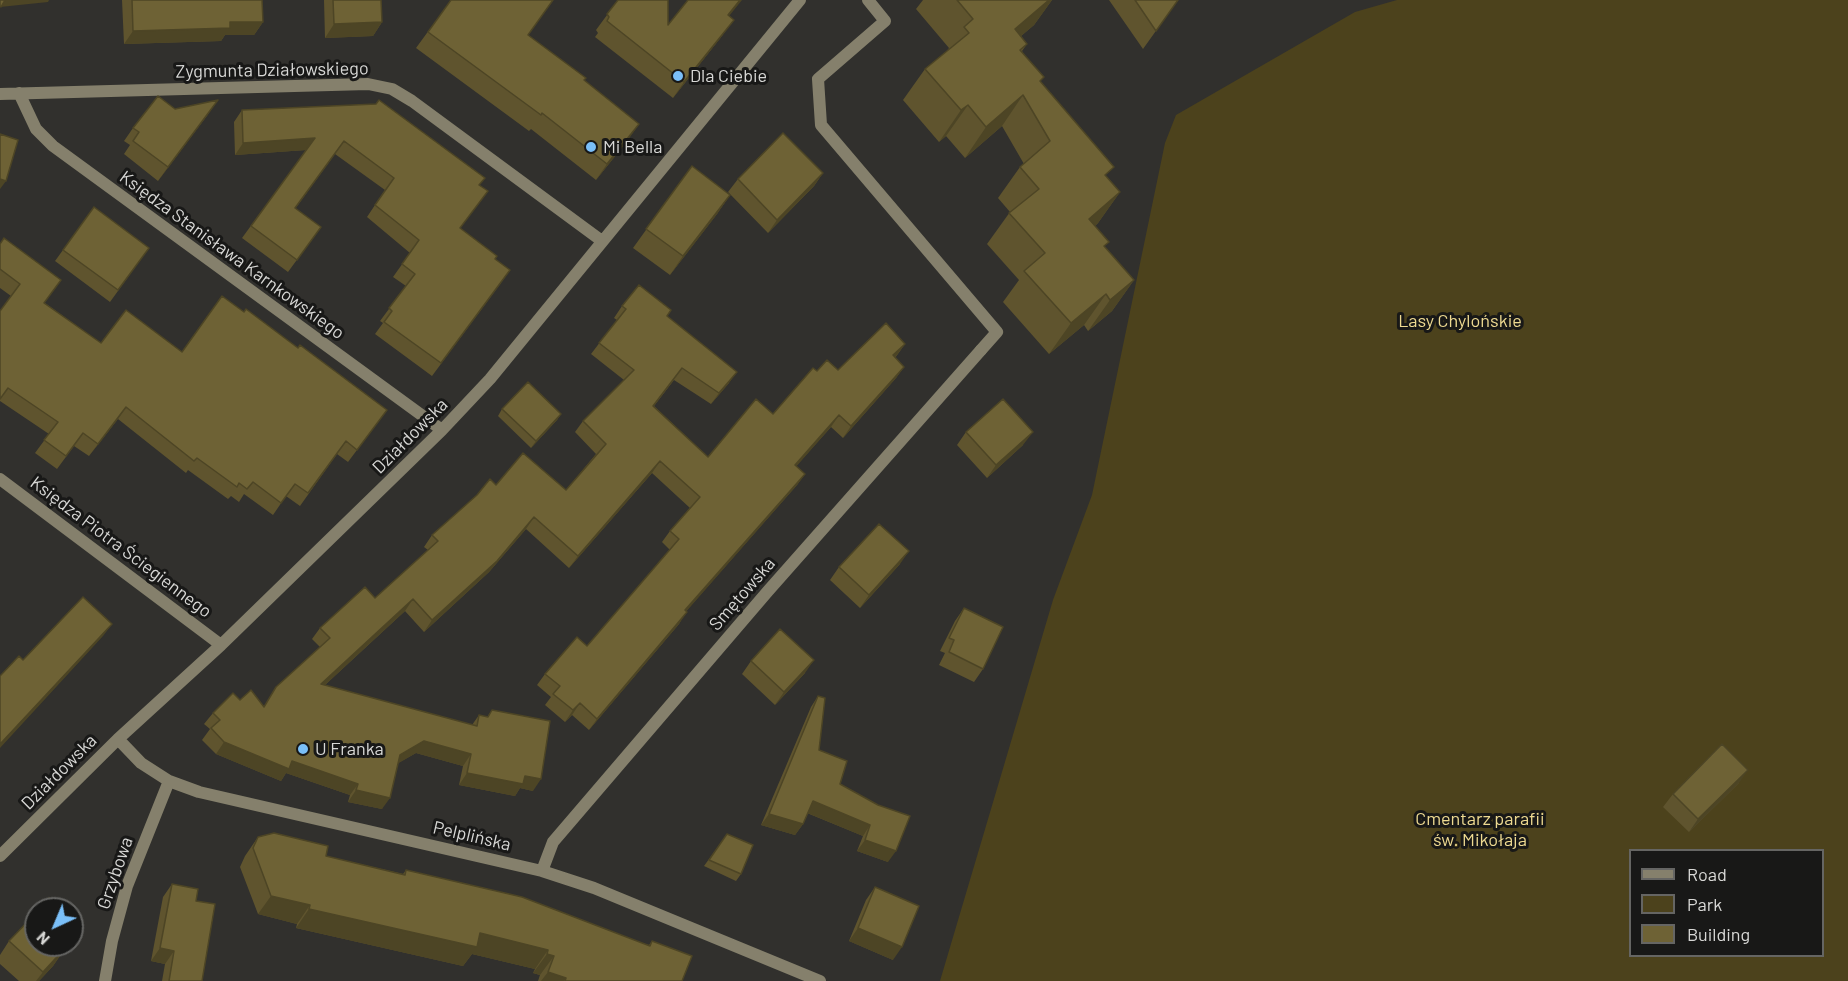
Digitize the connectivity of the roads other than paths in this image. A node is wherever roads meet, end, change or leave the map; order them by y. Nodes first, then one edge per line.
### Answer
1 (800, 0) edge
2 (868, 0) edge
3 (19, 93) junction
4 (0, 94) edge
5 (603, 241) junction
6 (442, 430) junction
7 (0, 478) edge
8 (221, 645) junction
9 (118, 739) junction
10 (169, 781) junction
11 (0, 855) edge
12 (542, 871) junction
13 (105, 981) edge
14 (820, 981) edge

1 - 5 street, Działdowska
2 - 12 street, Smętowska
3 - 4 street, Zygmunta Działowskiego
3 - 5 street, Zygmunta Działowskiego
3 - 6 street, Księdza Stanisława Karnkowskiego
5 - 6 street, Działdowska
6 - 8 street, Działdowska
7 - 8 street, Księdza Piotra Ściegiennego
8 - 9 street, Działdowska
9 - 10 street, Pelplińska
9 - 11 street, Działdowska
10 - 12 street, Pelplińska
10 - 13 street, Grzybowa
12 - 14 street, Pelplińska

